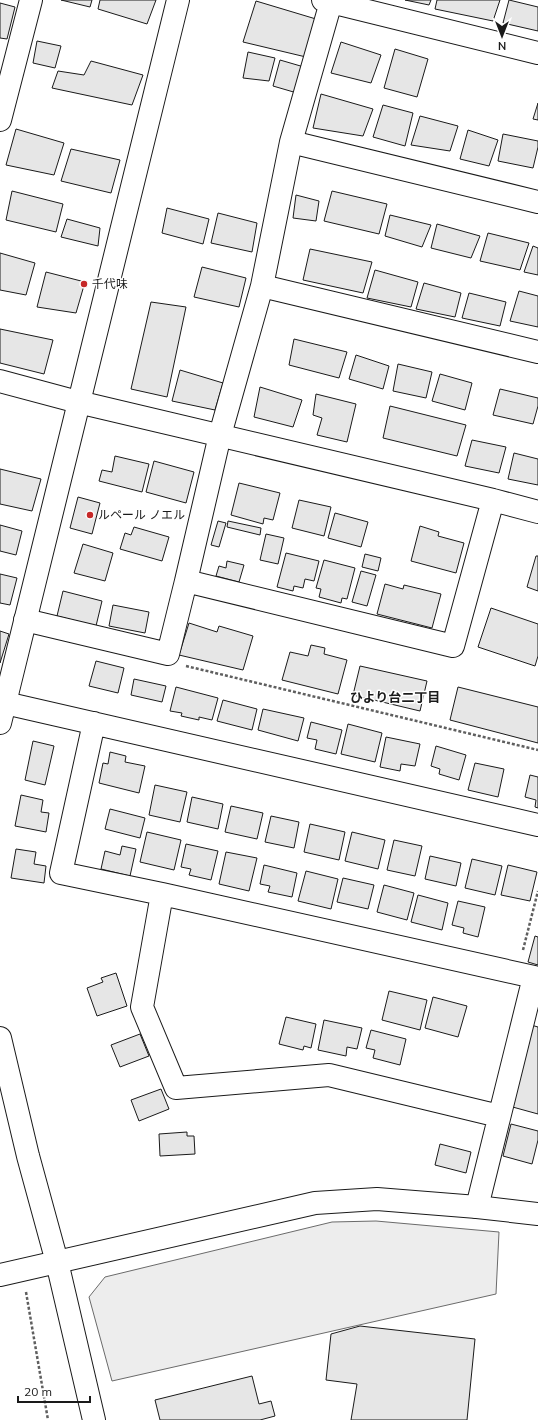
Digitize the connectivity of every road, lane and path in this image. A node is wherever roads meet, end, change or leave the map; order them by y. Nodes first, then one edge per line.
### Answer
1 (31, 0) edge
2 (178, 0) edge
3 (327, 1) edge
4 (538, 53) edge
5 (6, 68) edge
6 (0, 120) edge
7 (291, 142) junction
8 (538, 202) edge
9 (262, 286) junction
10 (538, 352) edge
11 (0, 381) edge
12 (78, 402) junction
13 (220, 435) junction
14 (493, 500) junction
15 (538, 512) edge
16 (186, 581) junction
17 (25, 620) junction
18 (168, 654) junction
19 (2, 713) edge
20 (94, 723) junction
21 (538, 750) edge
22 (538, 825) edge
23 (538, 891) edge
24 (162, 894) junction
25 (530, 976) edge
26 (0, 1038) edge
27 (499, 1116) junction
28 (477, 1207) junction
29 (538, 1214) edge
30 (57, 1262) junction
31 (22, 1269) junction
32 (0, 1275) edge
33 (48, 1420) edge
34 (94, 1420) edge

1 - 5 street
2 - 12 street
3 - 4 street
3 - 7 street
5 - 6 street
7 - 8 street
7 - 9 street
9 - 10 street
9 - 13 street
11 - 12 street
12 - 13 street
12 - 17 street
13 - 14 street
13 - 16 street
14 - 15 street
14 - 16 street
16 - 18 street
17 - 18 street
17 - 19 street
18 - 21 path
19 - 20 street
20 - 22 street
20 - 24 street
23 - 25 path
24 - 25 street
24 - 27 street
25 - 27 street
26 - 30 street
27 - 28 street
28 - 29 street
28 - 30 street
30 - 31 street
30 - 34 street
31 - 32 street
31 - 33 path

